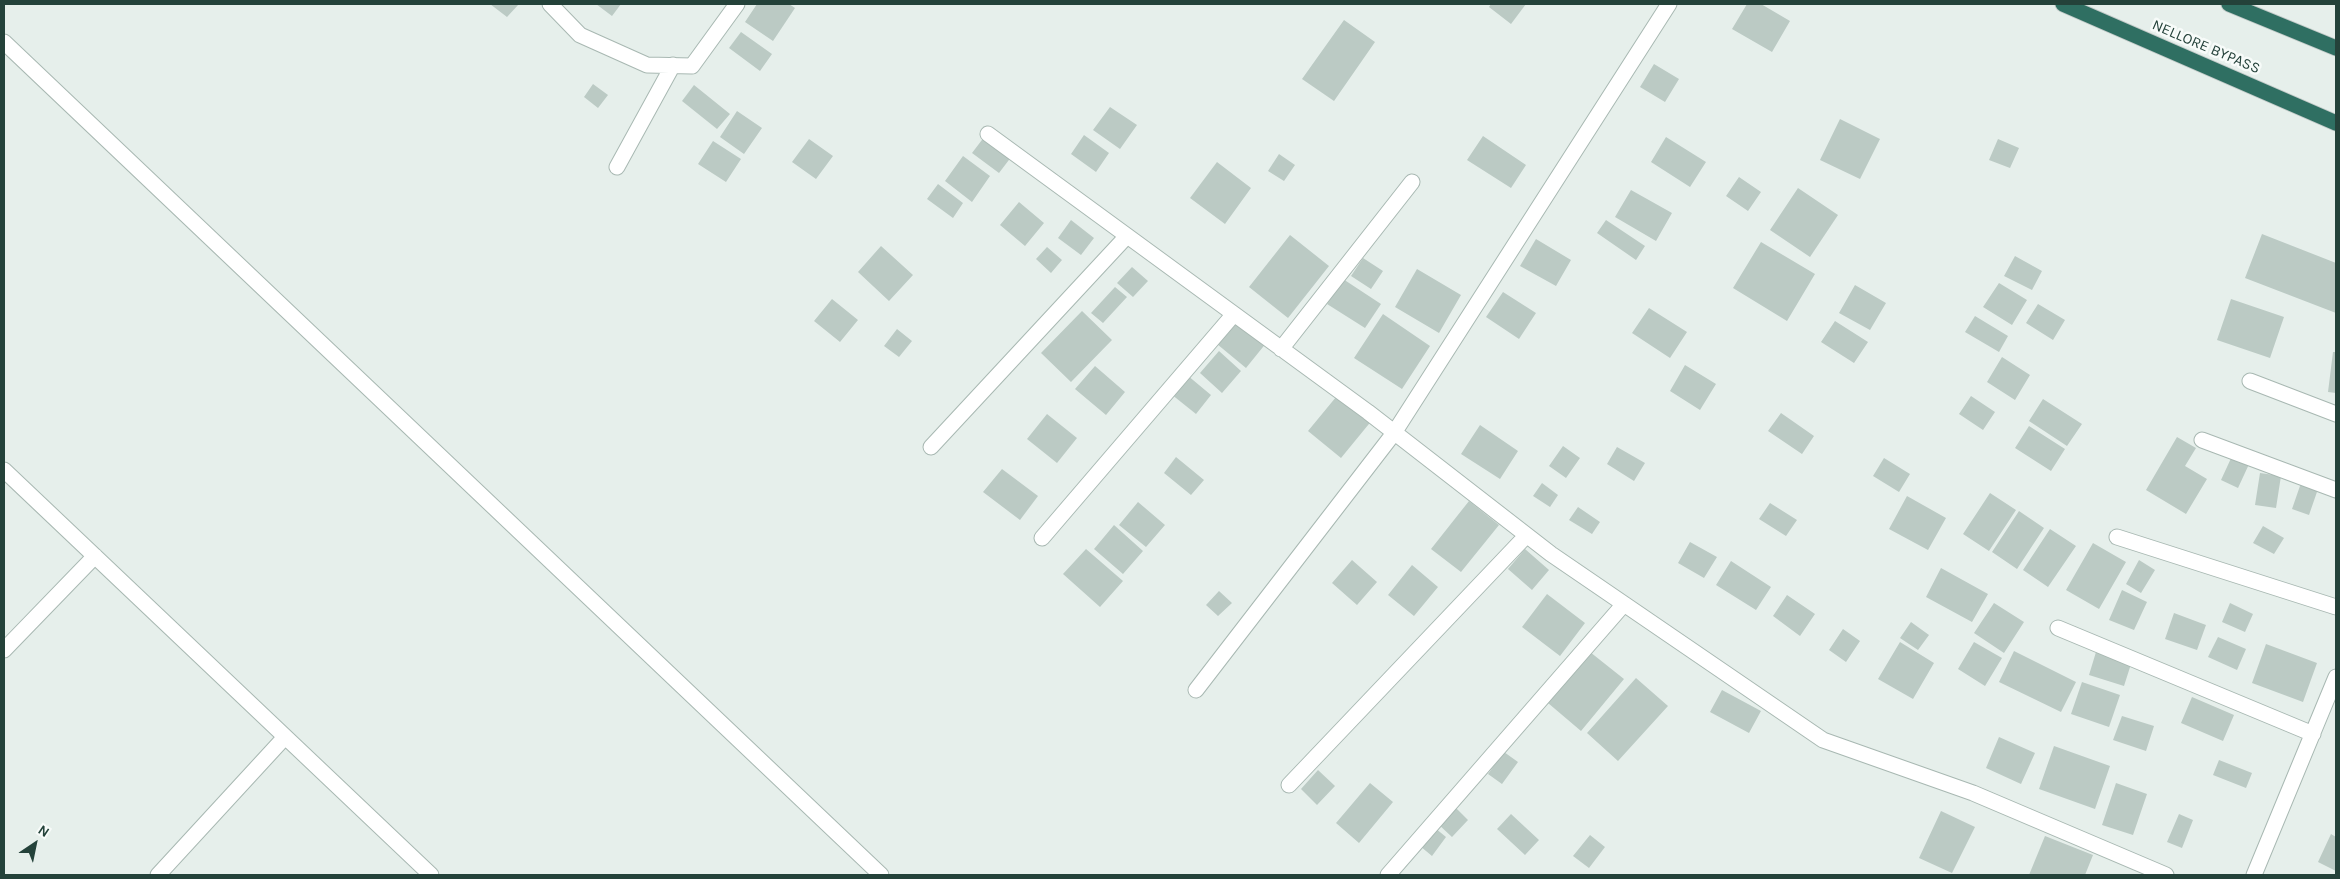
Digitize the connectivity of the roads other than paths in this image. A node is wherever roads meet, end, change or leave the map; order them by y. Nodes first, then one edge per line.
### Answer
1 (550, 4) edge
2 (737, 4) edge
3 (1670, 4) edge
4 (2063, 4) edge
5 (2229, 4) edge
6 (4, 42) edge
7 (2336, 48) edge
8 (673, 65) junction
9 (2336, 122) edge
10 (988, 134) dead end
11 (617, 167) dead end
12 (1412, 182) dead end
13 (1127, 236) junction
14 (1234, 314) junction
15 (1281, 348) junction
16 (2250, 381) dead end
17 (2336, 414) edge
18 (1394, 432) junction
19 (2202, 440) dead end
20 (931, 447) dead end
21 (4, 470) edge
22 (2336, 490) edge
23 (1526, 536) junction
24 (2117, 537) dead end
25 (1042, 538) dead end
26 (95, 556) junction
27 (1624, 604) junction
28 (2336, 607) edge
29 (2058, 628) dead end
30 (4, 650) edge
31 (2336, 678) edge
32 (1196, 690) dead end
33 (2313, 734) junction
34 (285, 737) junction
35 (1289, 785) dead end
36 (158, 875) edge
37 (431, 875) edge
38 (881, 875) edge
39 (1388, 875) edge
40 (2166, 875) edge
41 (2254, 875) edge

1 - 8 street
2 - 8 street
3 - 18 street
4 - 9 highway, NELLORE BYPASS
5 - 7 highway
6 - 38 street
8 - 11 street
10 - 13 street
12 - 15 street
13 - 14 street
13 - 20 street
14 - 15 street
14 - 25 street
15 - 18 street
16 - 17 street
18 - 23 street
18 - 32 street
19 - 22 street
21 - 26 street
23 - 27 street
23 - 35 street
24 - 28 street
26 - 30 street
26 - 34 street
27 - 39 street
27 - 40 street
29 - 33 street
31 - 33 street
33 - 41 street
34 - 36 street
34 - 37 street

